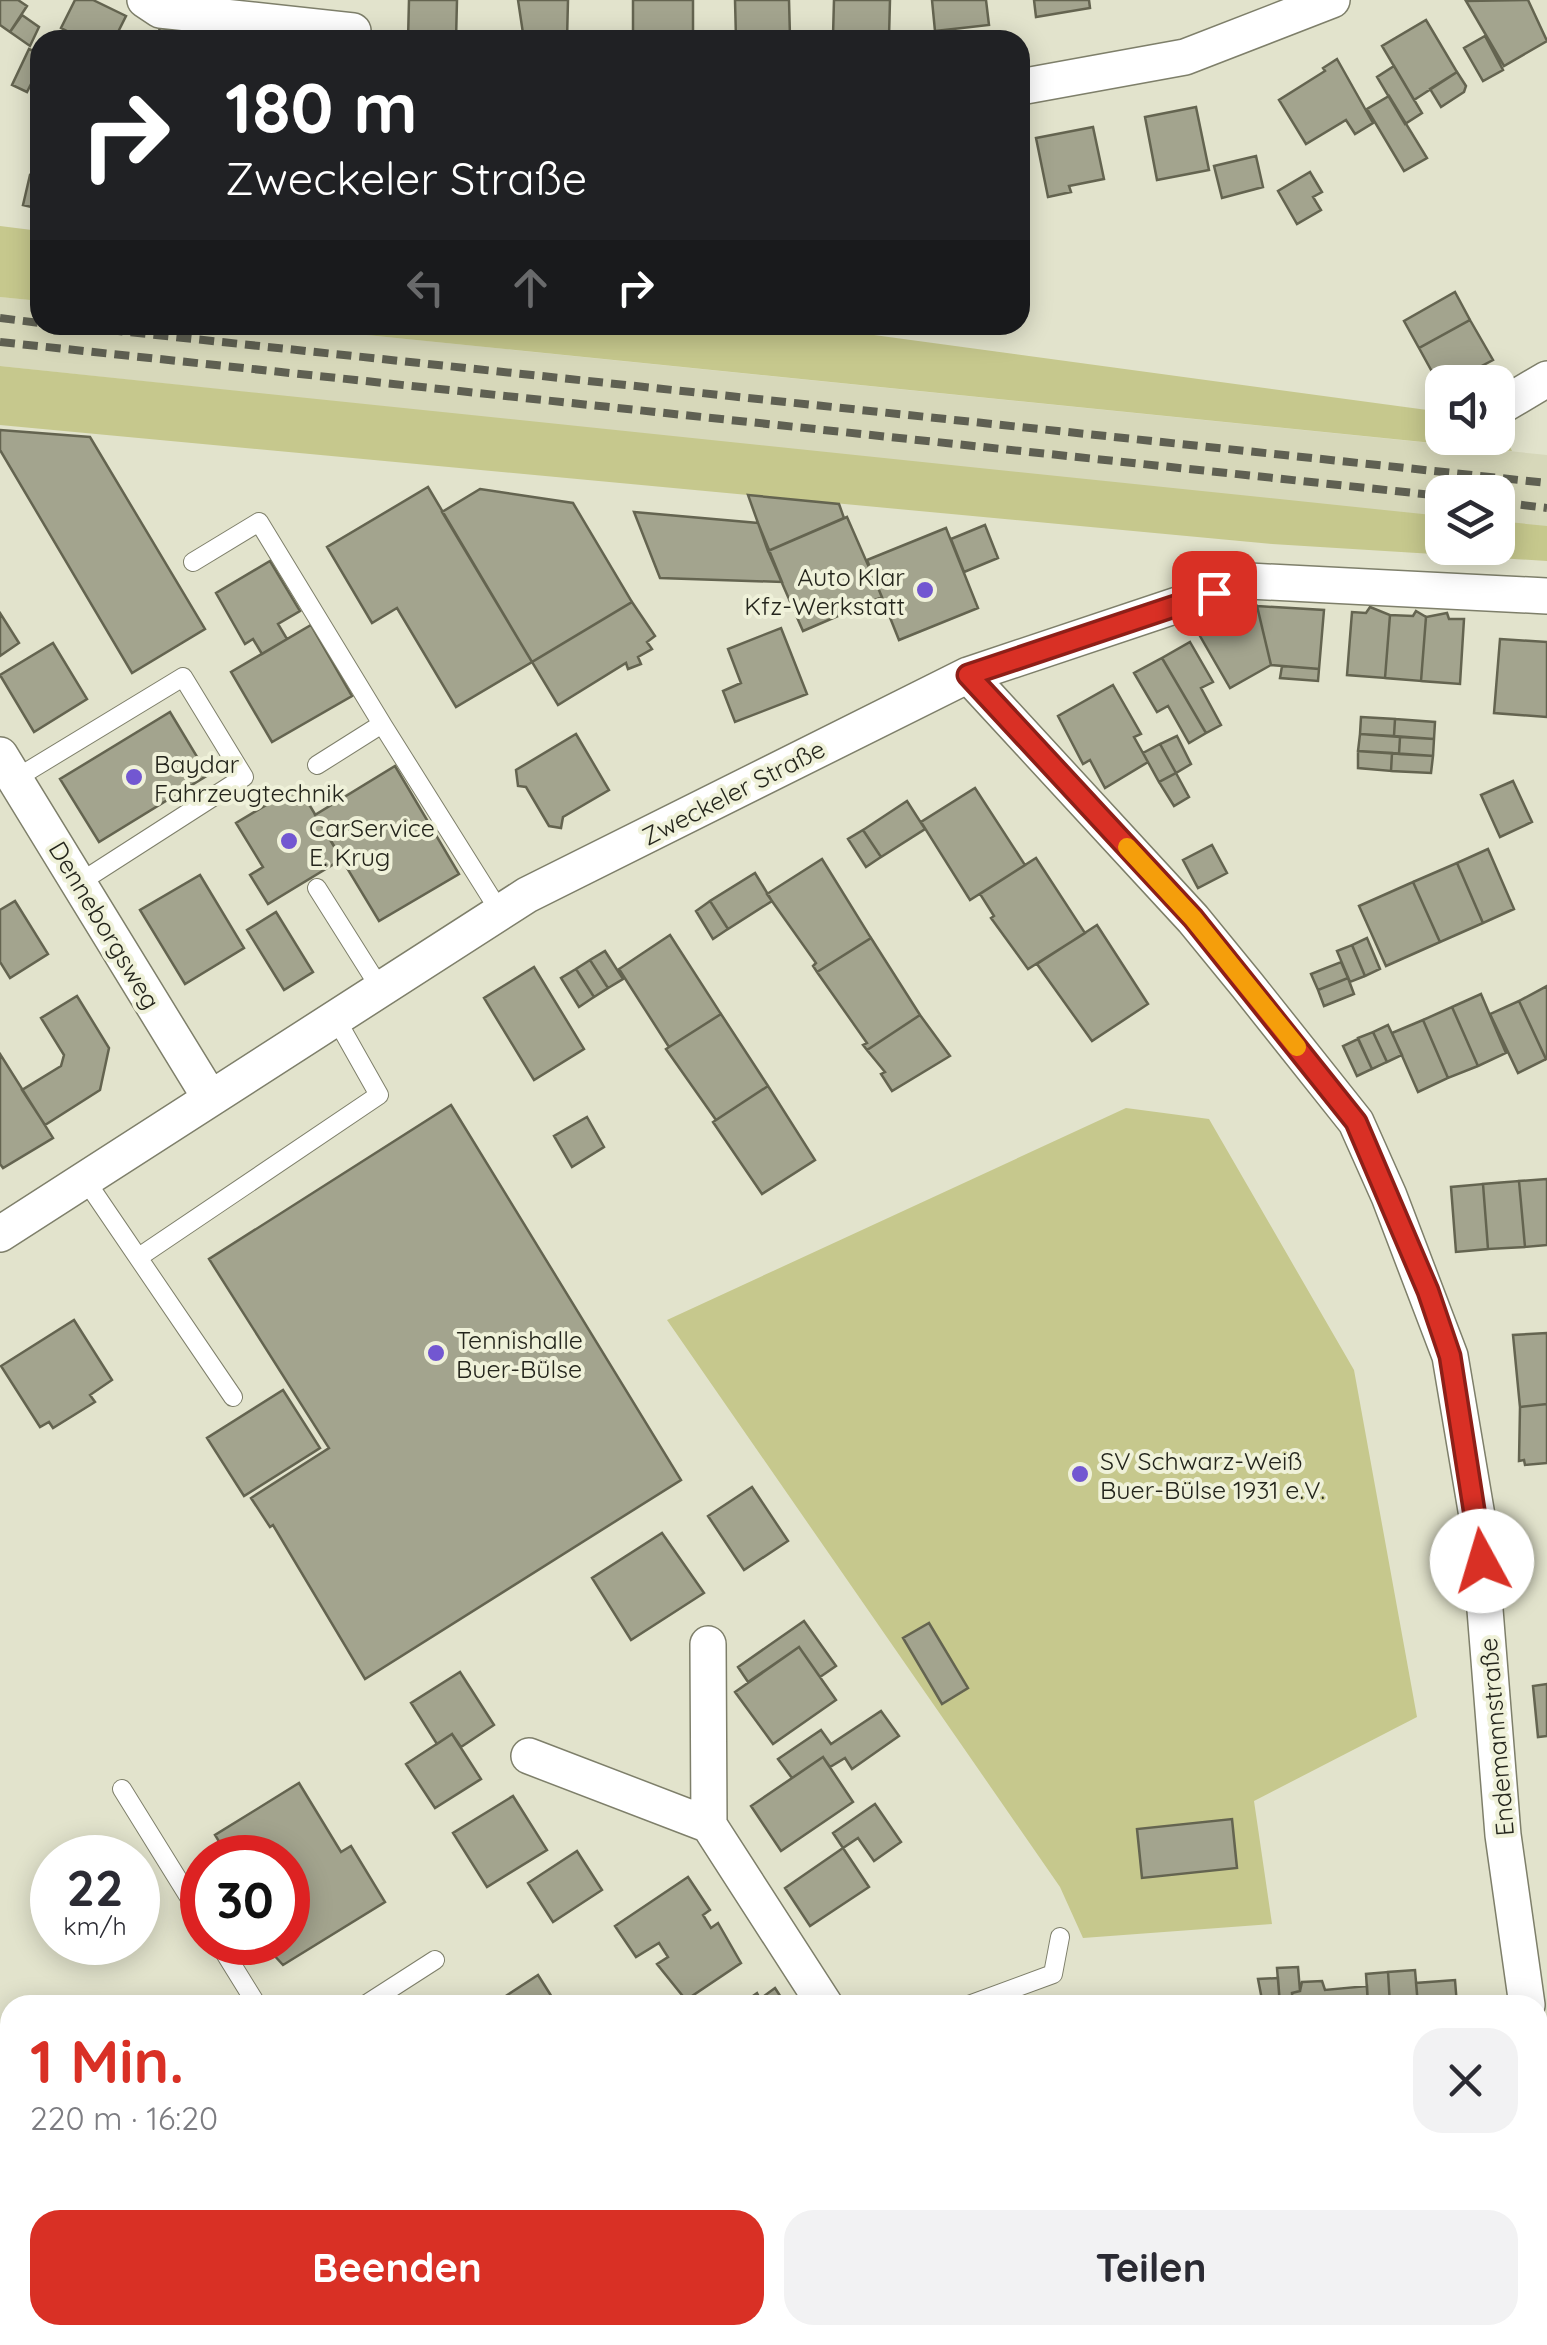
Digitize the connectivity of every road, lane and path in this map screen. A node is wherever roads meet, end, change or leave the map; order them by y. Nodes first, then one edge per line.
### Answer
1 (145, 0) edge
2 (1332, 0) edge
3 (352, 24) edge
4 (1030, 85) edge
5 (1547, 379) edge
6 (1515, 398) edge
7 (193, 562) dead end
8 (1547, 596) edge
9 (968, 675) junction
10 (382, 724) junction
11 (317, 766) dead end
12 (8, 767) edge
13 (79, 883) junction
14 (317, 888) dead end
15 (500, 912) junction
16 (380, 988) junction
17 (335, 1017) junction
18 (209, 1096) junction
19 (84, 1178) junction
20 (0, 1234) edge
21 (139, 1257) junction
22 (234, 1397) dead end
23 (708, 1644) dead end
24 (529, 1756) dead end
25 (122, 1789) dead end
26 (709, 1824) junction
27 (180, 1883) edge
28 (1060, 1936) dead end
29 (435, 1960) dead end
30 (232, 1965) edge
31 (251, 1995) edge
32 (381, 1995) edge
33 (820, 1995) edge
34 (996, 1995) edge
35 (1526, 1995) edge

1 - 3 street
2 - 4 street
5 - 6 street
7 - 10 lane
8 - 9 street, Zweckeler Straße
9 - 15 street, Zweckeler Straße
9 - 35 street, Endemannstraße
10 - 11 lane
10 - 15 lane
12 - 13 street, Denneborgsweg
12 - 13 lane
13 - 18 street, Denneborgsweg
14 - 16 lane
15 - 16 street, Zweckeler Straße
16 - 17 street, Zweckeler Straße
17 - 18 street, Zweckeler Straße
17 - 21 lane
18 - 19 street, Zweckeler Straße
19 - 20 street, Zweckeler Straße
19 - 21 lane
21 - 22 lane
23 - 26 street
24 - 26 street
25 - 27 lane
26 - 33 street
28 - 34 lane
29 - 32 lane
30 - 31 lane

